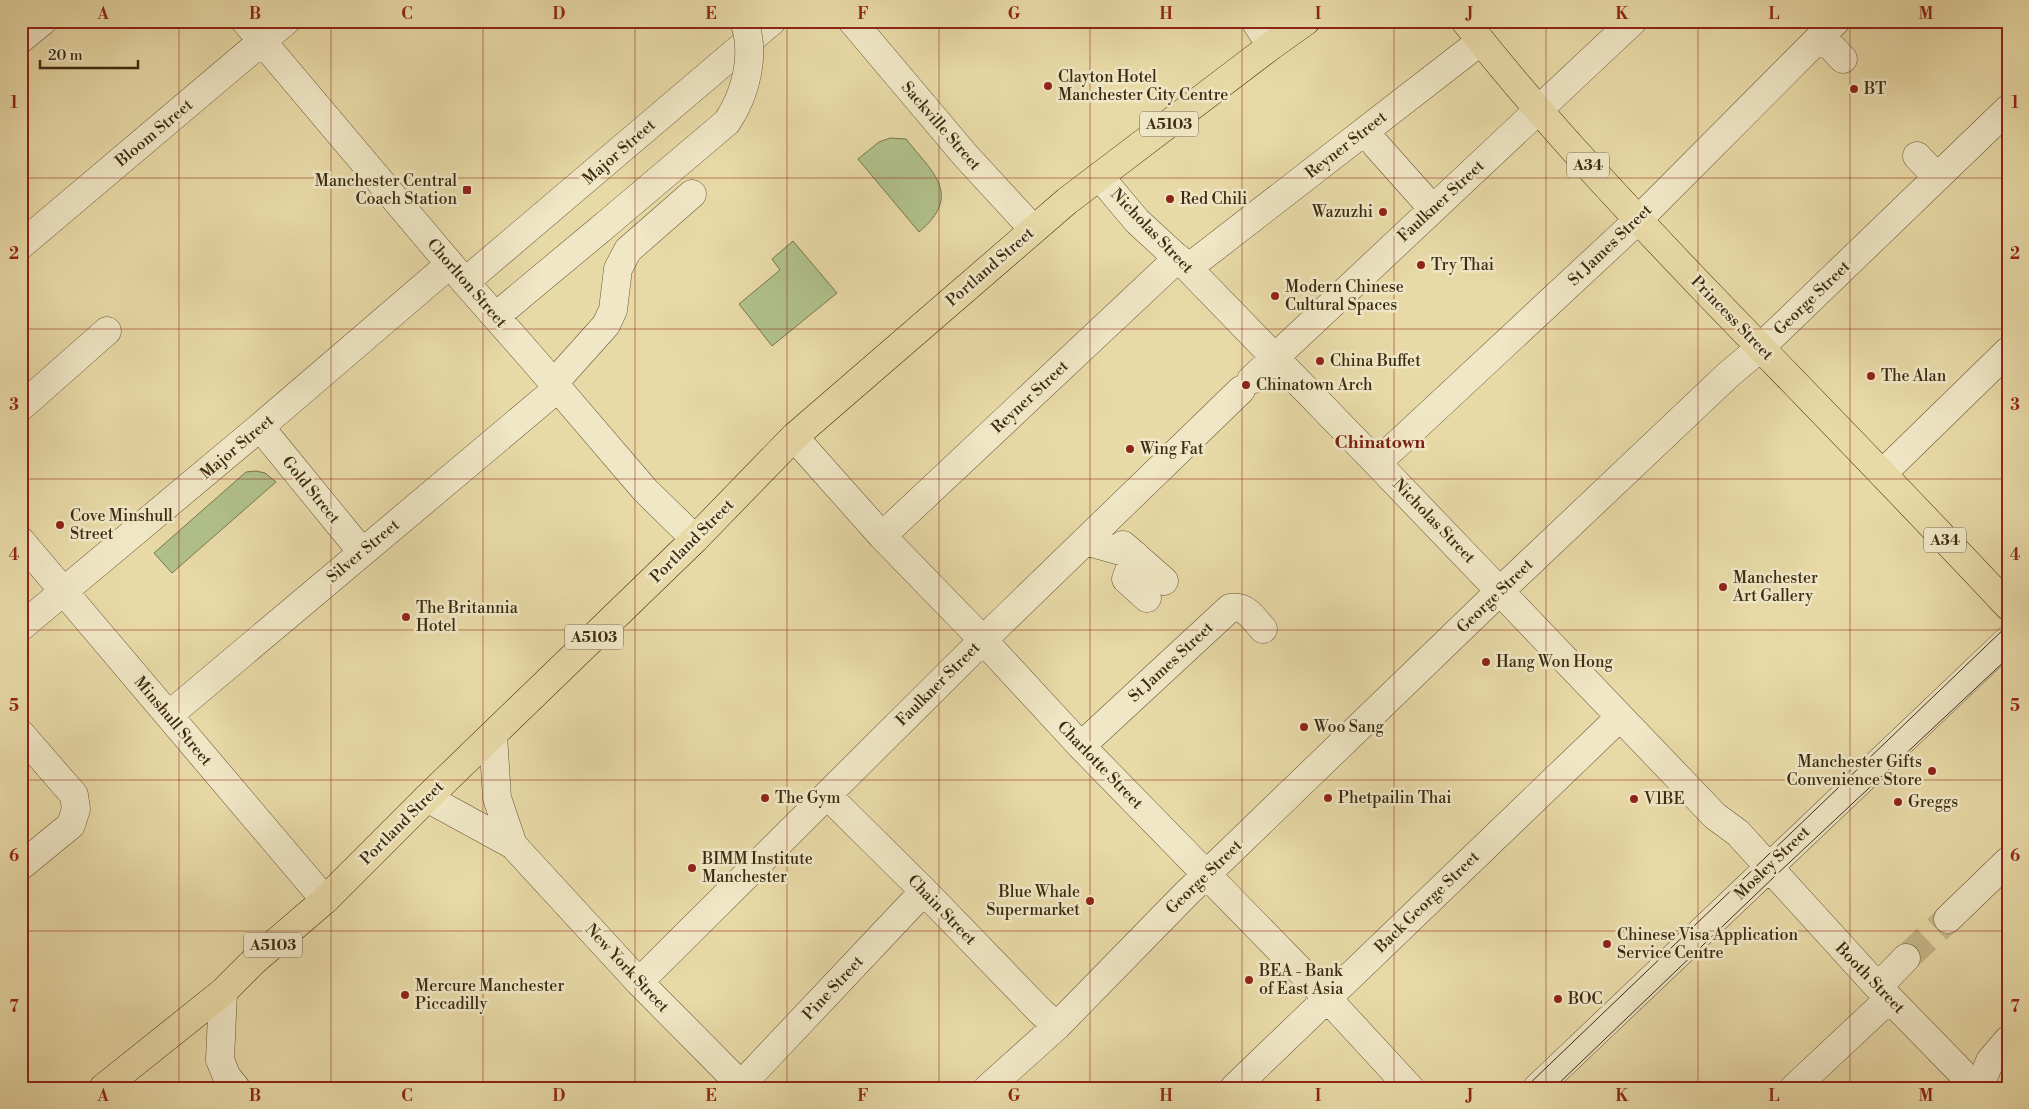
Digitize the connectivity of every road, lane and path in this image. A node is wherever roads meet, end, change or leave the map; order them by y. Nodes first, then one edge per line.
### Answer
1 (43, 21) edge
2 (286, 21) edge
3 (744, 21) edge
4 (772, 21) edge
5 (852, 21) edge
6 (1255, 21) edge
7 (1306, 21) edge
8 (1632, 21) edge
9 (1829, 29) edge
10 (254, 31) edge
11 (1473, 31) edge
12 (21, 39) edge
13 (1270, 46) junction
14 (1843, 59) dead end
15 (2008, 109) edge
16 (1538, 110) junction
17 (1376, 145) dead end
18 (1917, 156) dead end
19 (1100, 176) junction
20 (1937, 177) junction
21 (692, 194) dead end
22 (1433, 209) junction
23 (1638, 220) junction
24 (1033, 229) junction
25 (21, 245) edge
26 (1183, 263) junction
27 (457, 273) junction
28 (496, 316) junction
29 (107, 332) dead end
30 (1760, 348) junction
31 (2008, 351) edge
32 (1276, 358) junction
33 (556, 385) junction
34 (21, 407) edge
35 (260, 428) junction
36 (794, 437) junction
37 (1378, 463) junction
38 (1882, 473) junction
39 (1093, 534) junction
40 (882, 536) junction
41 (695, 540) junction
42 (21, 541) edge
43 (362, 552) junction
44 (1155, 590) dead end
45 (1501, 590) junction
46 (64, 592) junction
47 (2008, 606) edge
48 (21, 627) edge
49 (1263, 628) dead end
50 (983, 640) junction
51 (2008, 640) edge
52 (169, 715) junction
53 (1620, 717) junction
54 (21, 734) edge
55 (493, 735) junction
56 (1081, 746) junction
57 (827, 795) junction
58 (426, 798) junction
59 (513, 845) junction
60 (2008, 861) edge
61 (21, 866) edge
62 (1768, 867) junction
63 (1206, 875) junction
64 (924, 891) junction
65 (325, 900) junction
66 (1948, 918) tunnel mouth
67 (1906, 958) tunnel mouth
68 (639, 982) junction
69 (223, 992) junction
70 (1884, 993) junction
71 (1327, 998) junction
72 (1057, 1026) junction
73 (2008, 1040) edge
74 (142, 1058) junction
75 (743, 1086) edge
76 (103, 1088) edge
77 (125, 1088) edge
78 (236, 1088) edge
79 (988, 1088) edge
80 (1234, 1088) edge
81 (1410, 1088) edge
82 (1538, 1088) edge
83 (1794, 1088) edge
84 (1972, 1088) edge
85 (1979, 1088) edge

1 - 12 street
2 - 10 street, Bloom Street
3 - 28 street, bridge
4 - 27 street, Major Street
5 - 24 street, Sackville Street
6 - 13 street
7 - 13 main road, Portland Street / A5103
8 - 16 street, Faulkner Street
9 - 14 street
9 - 23 street, St James Street
10 - 25 street, Bloom Street
10 - 27 street, Chorlton Street
11 - 16 main road, Princess Street / A34
11 - 26 street, Reyner Street
13 - 19 main road, Portland Street / A5103
15 - 20 street, George Street
16 - 22 street, Faulkner Street
16 - 23 main road, Princess Street / A34
17 - 22 street
18 - 20 street
19 - 24 main road, Portland Street / A5103
19 - 26 street, Nicholas Street
20 - 30 street, George Street
21 - 33 street, Silver Street
22 - 32 street, Faulkner Street
23 - 30 main road, Princess Street / A34
23 - 37 street, St James Street
24 - 36 main road, Portland Street / A5103
26 - 32 street, Nicholas Street
26 - 40 street, Reyner Street
27 - 28 street, Chorlton Street
27 - 35 street, Major Street
28 - 33 street, Chorlton Street
29 - 34 street
30 - 38 main road, Princess Street / A34
30 - 45 street, George Street
31 - 38 street
32 - 37 street, Nicholas Street
32 - 39 street, Faulkner Street
33 - 41 street, Chorlton Street
33 - 43 street, Silver Street
35 - 43 street, Gold Street
35 - 46 street, Major Street
36 - 40 street, Charlotte Street
36 - 41 main road, Portland Street
37 - 45 street, Nicholas Street
38 - 47 main road, Princess Street / A34
39 - 44 street
39 - 50 street, Faulkner Street
40 - 50 street, Charlotte Street
41 - 55 main road, Portland Street / A5103
42 - 46 street, Minshull Street
43 - 52 street, Silver Street
45 - 53 street, Nicholas Street
45 - 63 street, George Street
46 - 48 street, Major Street
46 - 52 street, Minshull Street
49 - 56 street, St James Street
50 - 56 street, Charlotte Street
50 - 57 street, Faulkner Street
51 - 62 street, Mosley Street
52 - 65 street, Minshull Street
53 - 62 street, Nicholas Street
53 - 71 street, Back George Street
54 - 61 street
55 - 58 main road, Portland Street / A5103
55 - 59 street, New York Street
56 - 63 street, Charlotte Street
57 - 64 street, Chain Street
57 - 68 street, Faulkner Street
58 - 59 street, New York Street
58 - 65 main road, Portland Street / A5103
59 - 68 street, New York Street
60 - 66 street
62 - 70 street, Booth Street
62 - 82 street, Mosley Street
63 - 71 street, Charlotte Street
63 - 72 street, George Street
64 - 72 street, Chain Street
64 - 75 street, Pine Street
65 - 69 main road, Portland Street / A5103
67 - 70 street
68 - 75 street, New York Street
69 - 74 main road, Portland Street / A5103
69 - 78 street
70 - 83 street
70 - 84 street, Booth Street
71 - 80 street, Back George Street
71 - 81 street, Charlotte Street
72 - 79 street, George Street
73 - 85 street
74 - 76 main road, Portland Street / A5103
74 - 77 street

